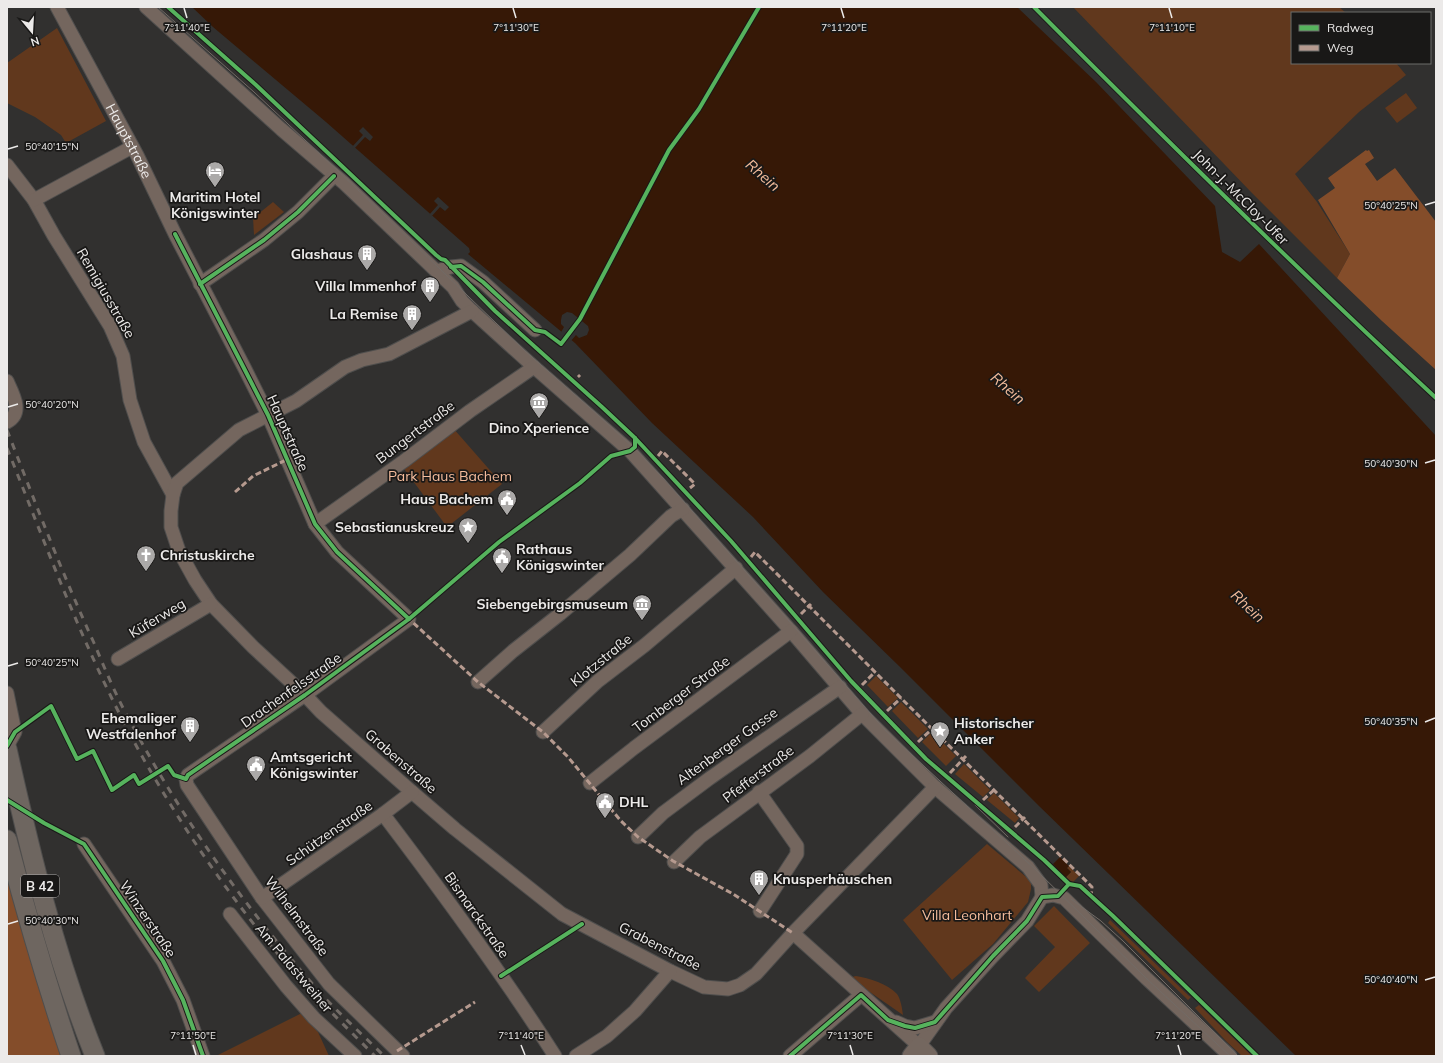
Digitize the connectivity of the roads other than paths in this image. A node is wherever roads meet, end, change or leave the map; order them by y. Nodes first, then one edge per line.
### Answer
1 (57, 7) edge
2 (146, 7) edge
3 (132, 147) junction
4 (7, 165) edge
5 (334, 176) junction
6 (34, 200) junction
7 (437, 271) junction
8 (478, 279) junction
9 (200, 284) junction
10 (453, 286) junction
11 (472, 311) junction
12 (535, 330) dead end
13 (534, 367) junction
14 (7, 381) edge
15 (268, 415) junction
16 (11, 418) edge
17 (173, 495) junction
18 (683, 509) junction
19 (315, 524) junction
20 (736, 568) junction
21 (211, 604) junction
22 (409, 619) joint
23 (791, 631) junction
24 (118, 659) dead end
25 (478, 682) dead end
26 (840, 687) junction
27 (7, 693) edge
28 (306, 695) junction
29 (862, 714) junction
30 (543, 732) dead end
31 (7, 747) edge
32 (186, 779) joint
33 (590, 783) dead end
34 (935, 787) junction
35 (412, 792) junction
36 (759, 792) junction
37 (384, 814) junction
38 (638, 837) dead end
39 (7, 840) edge
40 (84, 844) dead end
41 (674, 862) dead end
42 (1042, 897) junction
43 (262, 898) junction
44 (760, 911) dead end
45 (230, 914) dead end
46 (793, 933) junction
47 (670, 971) junction
48 (861, 995) junction
49 (888, 1020) junction
50 (935, 1022) junction
51 (920, 1053) edge
52 (71, 1056) edge
53 (95, 1056) edge
54 (203, 1056) edge
55 (355, 1056) edge
56 (403, 1056) edge
57 (555, 1056) edge
58 (576, 1056) edge
59 (790, 1056) edge
60 (1230, 1056) edge

1 - 3 street, Hauptstraße
2 - 5 street
3 - 6 street
3 - 9 street, Hauptstraße
4 - 6 street, Remigiusstraße
5 - 7 street
5 - 9 street
6 - 17 street, Remigiusstraße
7 - 8 street
7 - 10 street
8 - 10 street
8 - 12 street
9 - 15 street, Hauptstraße
10 - 11 street
11 - 13 street
11 - 15 street, Grabenstraße
13 - 18 street
13 - 19 street, Bungertstraße
14 - 16 street
15 - 17 street, Grabenstraße
15 - 19 street, Hauptstraße
17 - 21 street, Grabenstraße
18 - 20 street
18 - 25 street
19 - 22 street, Hauptstraße
20 - 23 street
20 - 30 street, Klotzstraße
21 - 24 street, Küferweg
21 - 28 street, Grabenstraße
22 - 28 street, Drachenfelsstraße
23 - 26 street
23 - 33 street, Tomberger Straße
26 - 29 street
26 - 38 street, Altenberger Gasse
27 - 31 street
28 - 32 street, Drachenfelsstraße
28 - 35 street, Grabenstraße
29 - 34 street
29 - 36 street, Pfefferstraße
31 - 53 highway, B 42
32 - 43 street, Wilhelmstraße
34 - 42 street
34 - 46 street, Grabenstraße
35 - 37 street, Schützenstraße
35 - 47 street, Grabenstraße
36 - 41 street, Pfefferstraße
36 - 44 street
37 - 43 street, Schützenstraße
37 - 57 street, Bismarckstraße
39 - 52 highway, B 42
40 - 54 street, Winzerstraße
42 - 50 street
42 - 60 street
43 - 56 street, Wilhelmstraße
45 - 55 street, Am Palastweiher
46 - 47 street, Grabenstraße
46 - 48 street
47 - 58 street
48 - 49 street
48 - 59 street
49 - 50 street
49 - 51 street
50 - 51 street

